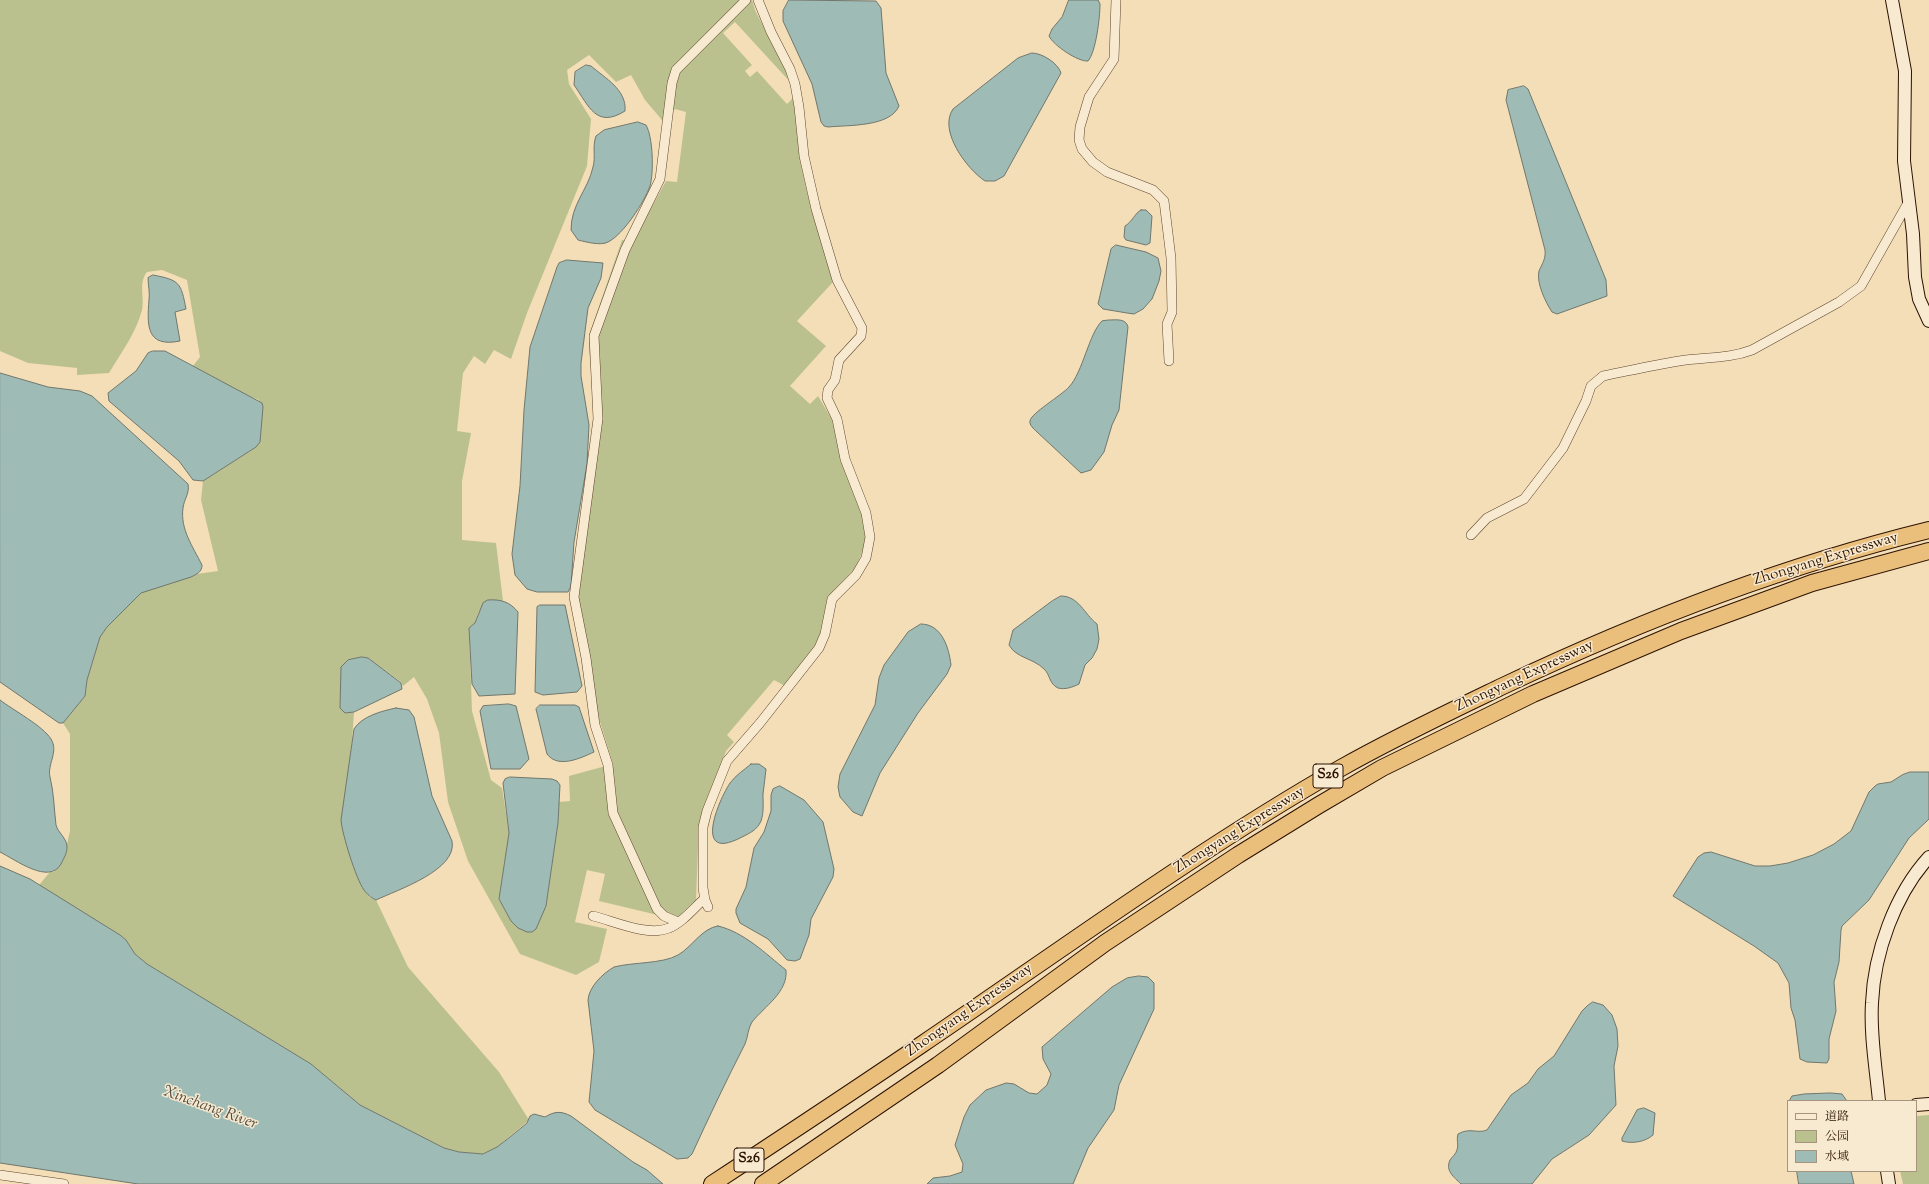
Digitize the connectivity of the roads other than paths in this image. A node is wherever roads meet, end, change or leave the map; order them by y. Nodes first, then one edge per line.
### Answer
1 (746, 0) edge
2 (758, 0) edge
3 (1116, 0) edge
4 (1892, 0) edge
5 (1909, 201) junction
6 (1929, 321) edge
7 (1169, 361) dead end
8 (1929, 530) edge
9 (1471, 535) dead end
10 (1929, 551) edge
11 (1929, 857) edge
12 (594, 916) dead end
13 (678, 922) junction
14 (1879, 1100) edge
15 (1929, 1104) edge
16 (1917, 1105) edge
17 (1887, 1172) edge
18 (0, 1175) edge
19 (64, 1184) edge
20 (712, 1184) edge
21 (762, 1184) edge
22 (1889, 1184) edge

1 - 13 street
2 - 13 street
3 - 7 street
4 - 5 street
5 - 6 street
5 - 9 street
8 - 20 highway, Zhongyang Expressway / S26
10 - 21 highway, Zhongyang Expressway / S26
11 - 14 street
12 - 13 street
15 - 16 street
17 - 22 street
18 - 19 street

